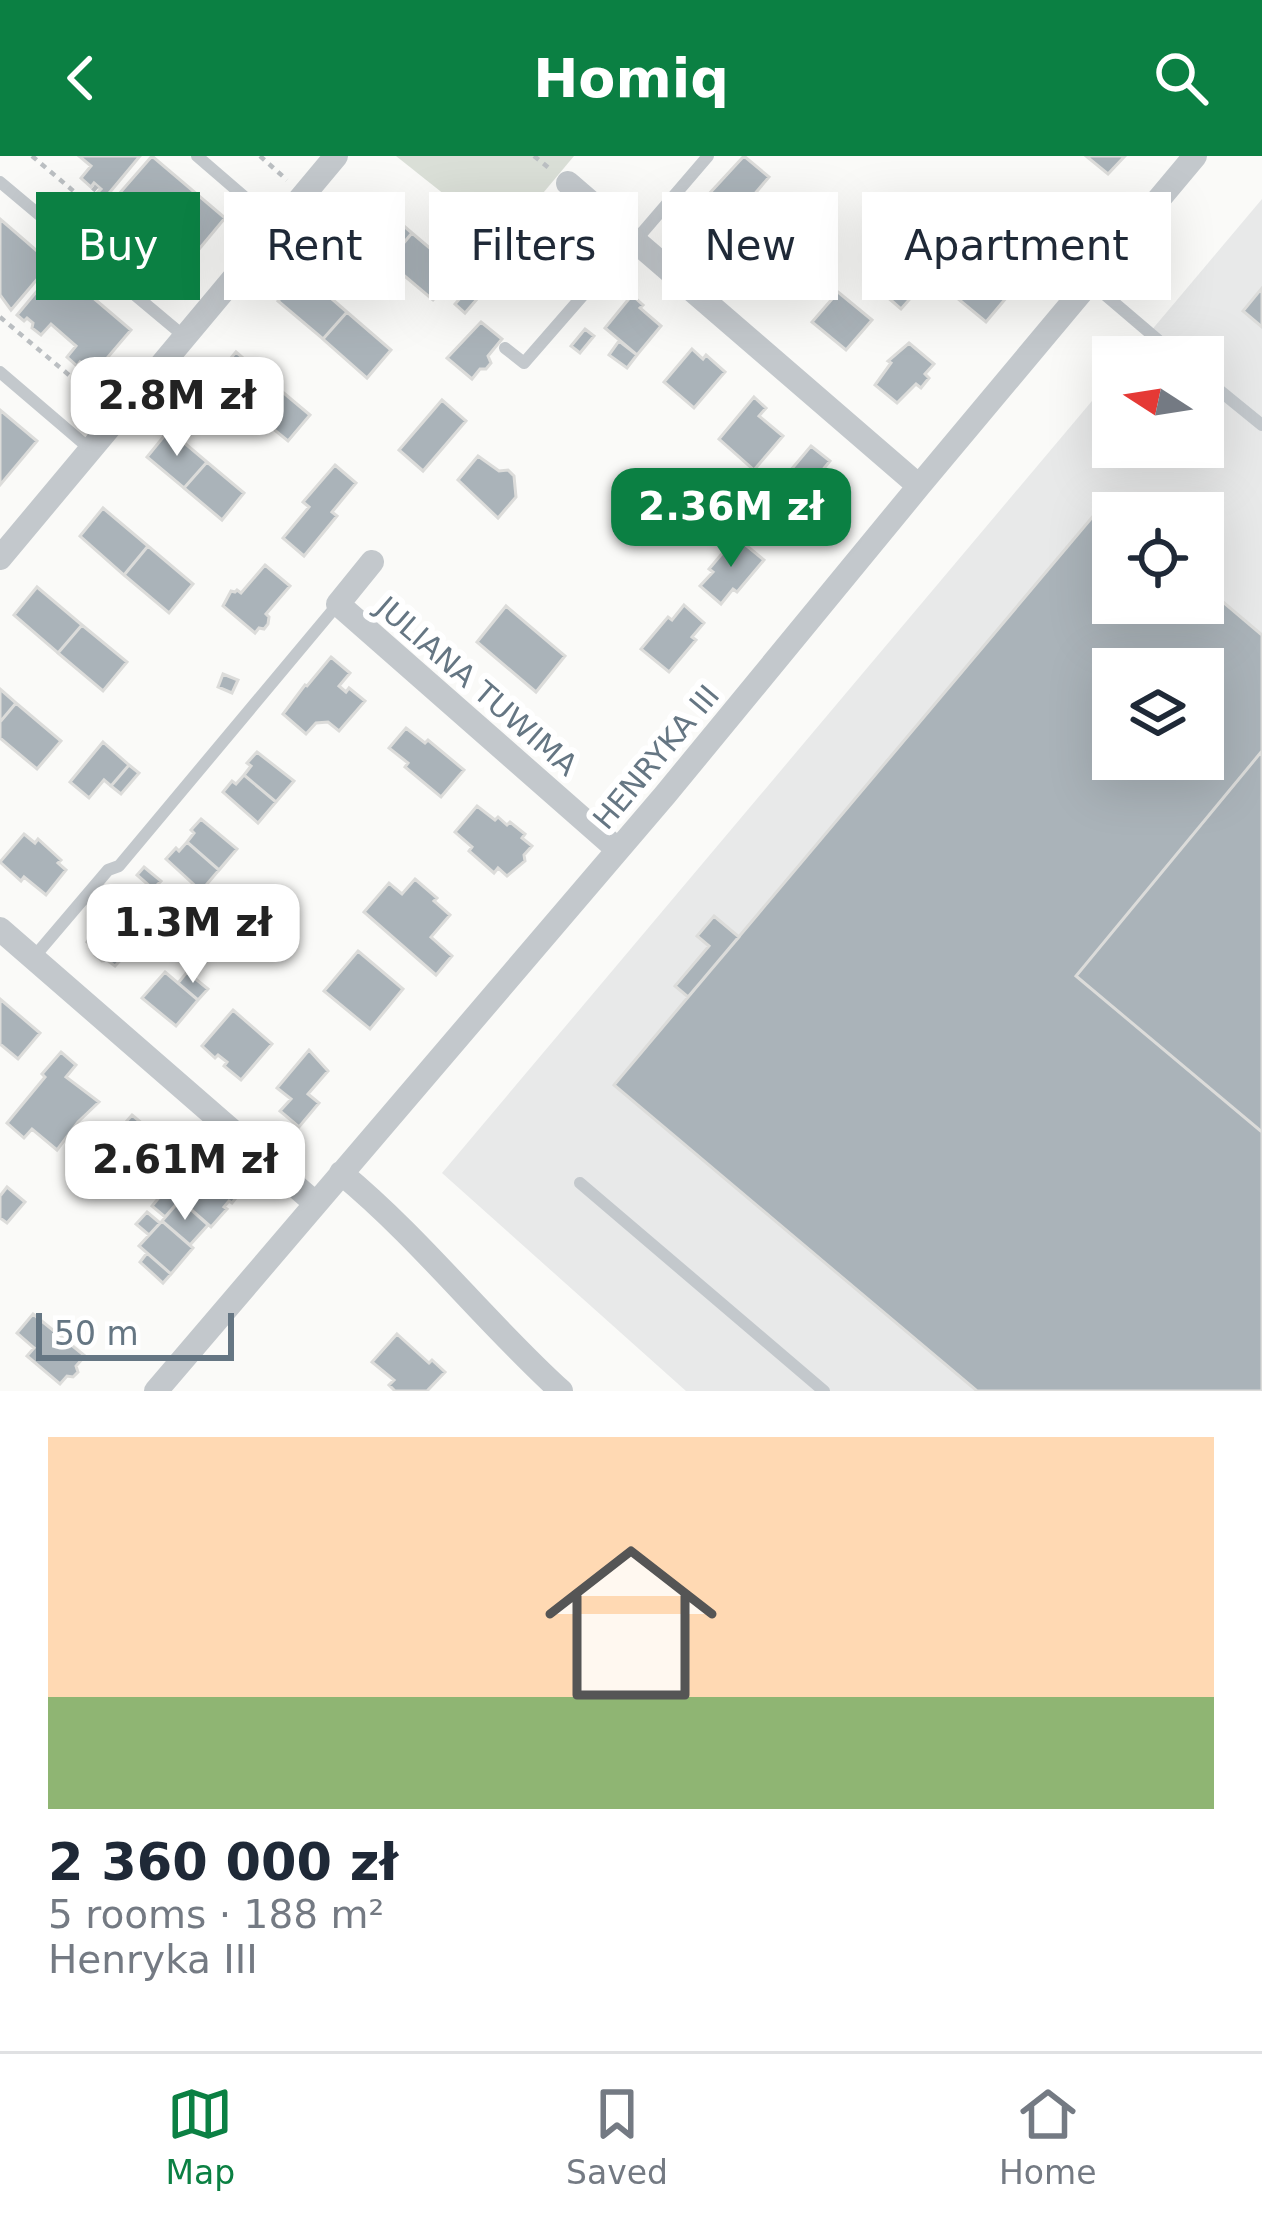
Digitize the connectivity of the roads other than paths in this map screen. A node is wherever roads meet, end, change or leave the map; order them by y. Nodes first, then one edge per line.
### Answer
1 (196, 156) edge
2 (336, 156) edge
3 (708, 156) edge
4 (1196, 156) edge
5 (0, 182) edge
6 (568, 183) dead end
7 (238, 192) edge
8 (306, 192) edge
9 (578, 192) edge
10 (1166, 192) edge
11 (638, 234) edge
12 (638, 244) edge
13 (224, 290) edge
14 (580, 300) edge
15 (1075, 300) edge
16 (1111, 300) edge
17 (1153, 336) edge
18 (185, 337) junction
19 (505, 348) dead end
20 (0, 372) edge
21 (1224, 394) edge
22 (1262, 425) edge
23 (90, 450) junction
24 (919, 486) junction
25 (0, 558) edge
26 (372, 562) dead end
27 (338, 604) junction
28 (617, 848) junction
29 (0, 929) edge
30 (33, 958) junction
31 (341, 1173) junction
32 (580, 1183) dead end
33 (315, 1203) junction
34 (156, 1391) edge
35 (561, 1391) edge
36 (824, 1391) edge

1 - 7 lane
2 - 8 street
3 - 11 lane
4 - 10 street, HENRYKA III
5 - 18 lane
6 - 9 street
12 - 24 street
13 - 18 street
14 - 19 lane
15 - 24 street, HENRYKA III
16 - 17 lane
18 - 23 street
20 - 23 lane
21 - 22 lane
23 - 25 street
24 - 28 street, HENRYKA III
26 - 27 street, JULIANA TUWIMA
27 - 28 street, JULIANA TUWIMA
27 - 30 lane
28 - 31 street, HENRYKA III
29 - 30 street
30 - 33 street
31 - 33 street, HENRYKA III
31 - 35 street
32 - 36 lane
33 - 34 street, HENRYKA III

